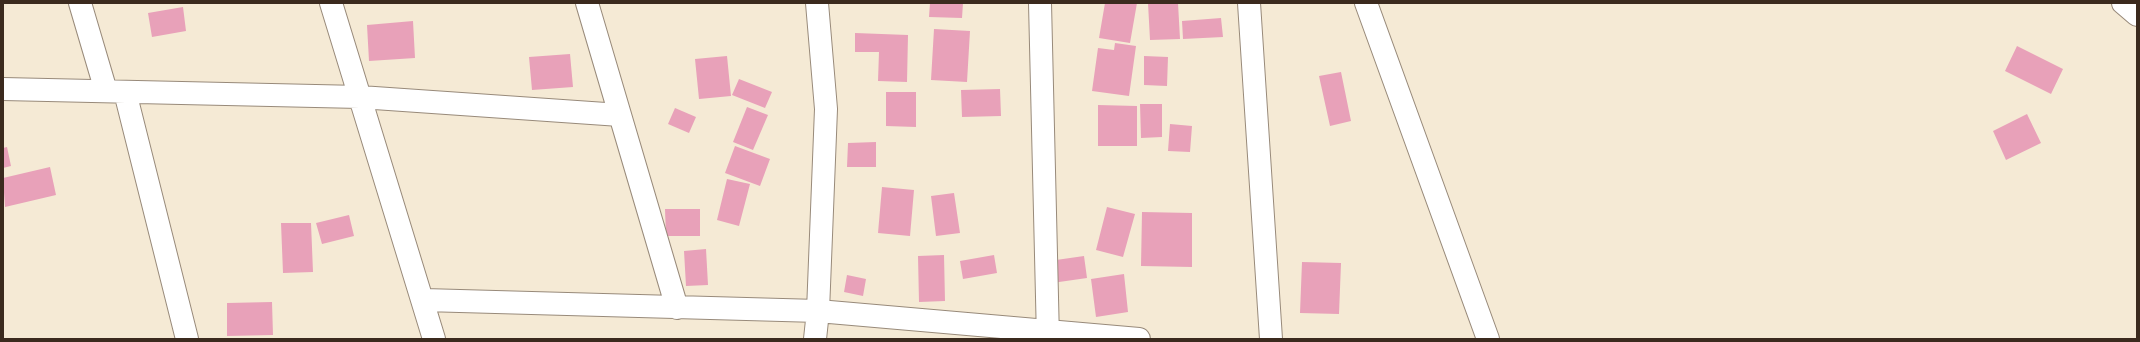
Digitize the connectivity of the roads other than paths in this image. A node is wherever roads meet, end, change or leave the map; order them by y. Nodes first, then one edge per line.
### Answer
1 (80, 3) edge
2 (330, 3) edge
3 (587, 3) edge
4 (817, 3) edge
5 (1040, 3) edge
6 (1249, 3) edge
7 (1366, 3) edge
8 (2123, 3) edge
9 (2137, 14) edge
10 (3, 89) edge
11 (116, 92) junction
12 (360, 96) junction
13 (620, 115) junction
14 (424, 300) junction
15 (677, 308) junction
16 (818, 311) junction
17 (1048, 336) edge
18 (187, 339) edge
19 (434, 339) edge
20 (815, 339) edge
21 (1139, 339) edge
22 (1272, 339) edge
23 (1488, 339) edge

1 - 11 street
2 - 12 street
3 - 13 street
4 - 16 street
5 - 17 street
6 - 22 street
7 - 23 street
8 - 9 street
10 - 11 street
11 - 12 street
11 - 18 street
12 - 13 street
12 - 14 street
13 - 15 street
14 - 15 street
14 - 19 street
15 - 16 street
16 - 17 street
16 - 20 street
17 - 21 street

